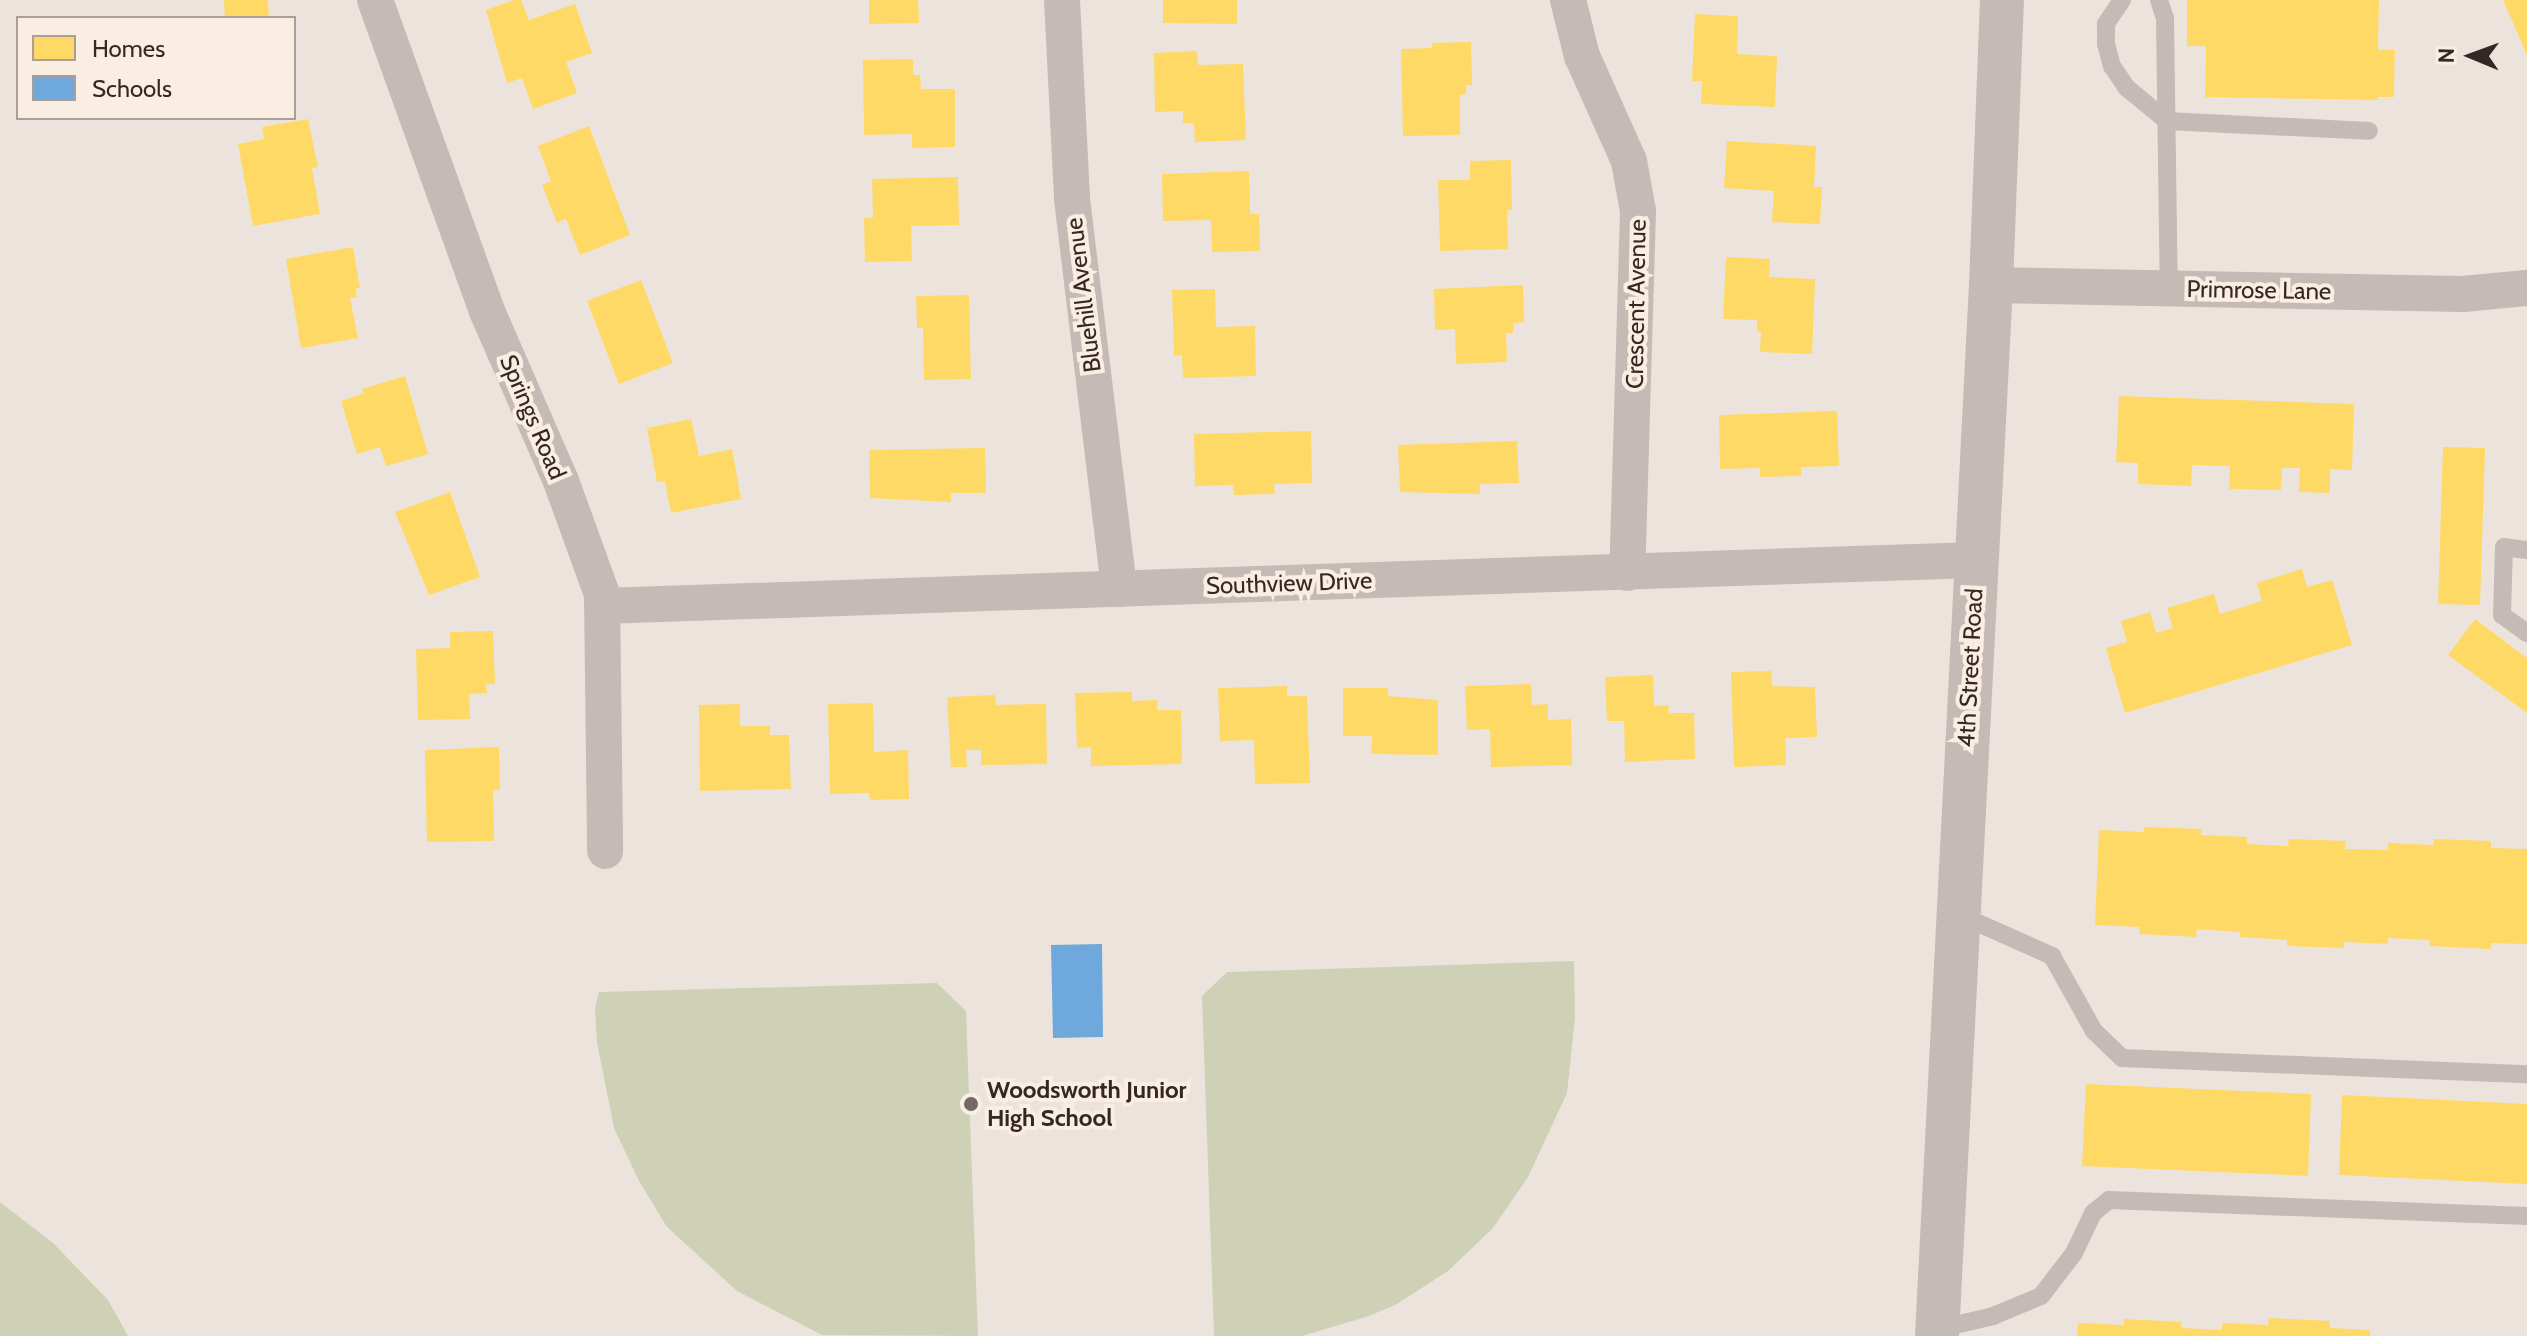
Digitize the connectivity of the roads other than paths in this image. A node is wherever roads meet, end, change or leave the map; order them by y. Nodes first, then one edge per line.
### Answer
1 (375, 0) edge
2 (1062, 0) edge
3 (1568, 0) edge
4 (2002, 0) edge
5 (2122, 0) edge
6 (2159, 0) edge
7 (2167, 121) junction
8 (2369, 131) dead end
9 (1991, 285) junction
10 (2169, 288) junction
11 (2527, 288) edge
12 (2527, 550) edge
13 (1975, 560) junction
14 (1627, 573) junction
15 (1119, 589) junction
16 (602, 606) junction
17 (2527, 633) edge
18 (605, 851) dead end
19 (1957, 914) junction
20 (2527, 1074) edge
21 (2527, 1216) edge
22 (1937, 1332) edge

1 - 16 street, Springs Road
2 - 15 street, Bluehill Avenue
3 - 14 street, Crescent Avenue
4 - 9 street, 4th Street Road
5 - 7 lane
6 - 7 lane
7 - 8 lane
7 - 10 lane
9 - 10 street, Primrose Lane
9 - 13 street, 4th Street Road
10 - 11 street, Primrose Lane
12 - 17 lane
13 - 14 street, Southview Drive
13 - 19 street, 4th Street Road
14 - 15 street, Southview Drive
15 - 16 street, Southview Drive
16 - 18 street, Springs Road
19 - 20 lane
19 - 22 street, 4th Street Road
21 - 22 lane

